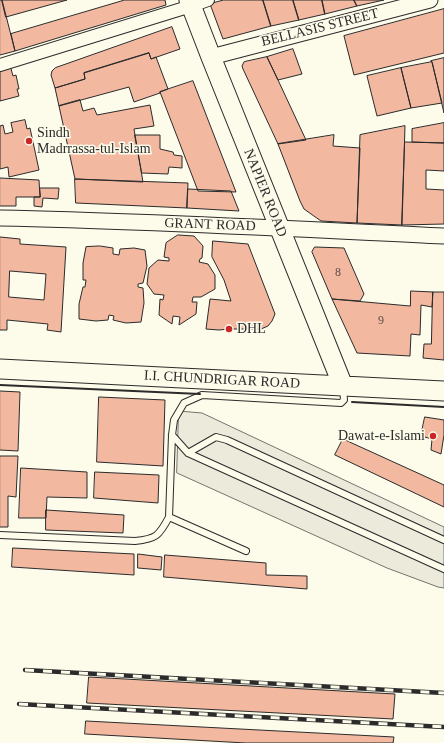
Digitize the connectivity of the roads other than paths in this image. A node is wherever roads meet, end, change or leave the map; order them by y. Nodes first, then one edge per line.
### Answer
1 (430, 0) edge
2 (196, 2) edge
3 (210, 57) junction
4 (0, 65) edge
5 (0, 218) edge
6 (279, 228) junction
7 (444, 236) edge
8 (0, 358) edge
9 (0, 369) edge
10 (444, 380) edge
11 (341, 381) junction
12 (444, 391) edge
13 (172, 435) junction
14 (188, 453) junction
15 (169, 518) junction
16 (0, 535) edge
17 (444, 540) edge
18 (246, 551) dead end
19 (444, 569) edge

1 - 3 street, BELLASIS STREET
2 - 3 main road, NAPIER ROAD
2 - 4 street
3 - 6 main road, NAPIER ROAD
5 - 6 street, GRANT ROAD
6 - 7 street, GRANT ROAD
6 - 11 main road, NAPIER ROAD
8 - 11 main road, I.I. CHUNDRIGAR ROAD
9 - 11 main road, I.I. CHUNDRIGAR ROAD
10 - 11 main road, I.I. CHUNDRIGAR ROAD
11 - 12 main road, I.I. CHUNDRIGAR ROAD
11 - 13 lane
13 - 14 lane
13 - 15 lane
14 - 17 lane
14 - 19 lane
15 - 16 lane
15 - 18 lane

